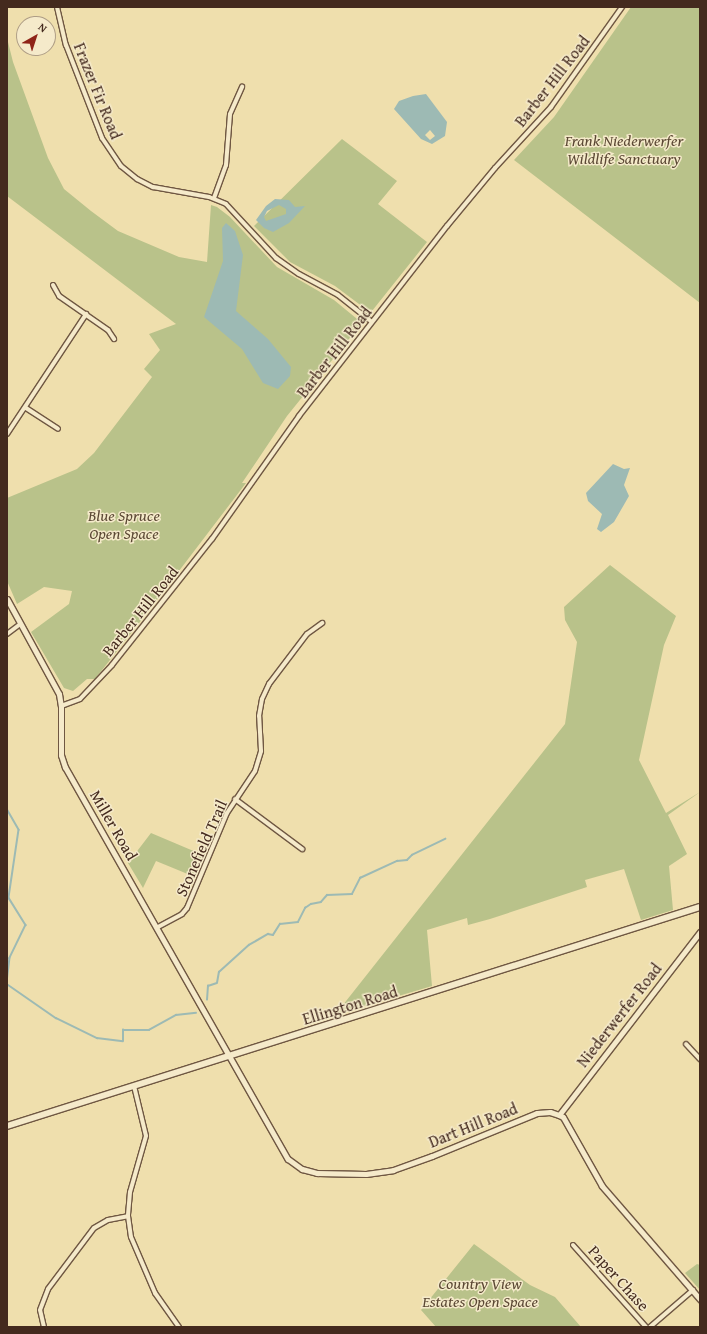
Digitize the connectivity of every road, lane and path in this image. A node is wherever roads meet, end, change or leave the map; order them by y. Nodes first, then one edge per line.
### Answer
1 (57, 7) edge
2 (622, 7) edge
3 (242, 86) dead end
4 (214, 198) junction
5 (53, 285) dead end
6 (86, 314) junction
7 (372, 322) junction
8 (114, 339) dead end
9 (26, 408) junction
10 (58, 429) dead end
11 (7, 434) edge
12 (7, 599) edge
13 (322, 623) dead end
14 (19, 625) junction
15 (7, 634) edge
16 (61, 706) junction
17 (235, 799) junction
18 (302, 849) dead end
19 (700, 907) edge
20 (158, 927) junction
21 (700, 932) edge
22 (686, 1044) dead end
23 (229, 1056) junction
24 (700, 1059) edge
25 (134, 1086) junction
26 (559, 1115) junction
27 (7, 1126) edge
28 (128, 1216) junction
29 (573, 1245) dead end
30 (693, 1290) junction
31 (700, 1299) edge
32 (44, 1327) edge
33 (179, 1327) edge
34 (646, 1327) edge
35 (650, 1327) edge

1 - 4 street, Frazer Fir Road
2 - 7 street, Barber Hill Road
3 - 4 street
4 - 7 street, Frazer Fir Road
5 - 6 street
6 - 8 street
6 - 9 street
7 - 16 street, Barber Hill Road
9 - 10 street
9 - 11 street
12 - 14 street, Miller Road
13 - 17 street, Stonefield Trail
14 - 15 street
14 - 16 street, Miller Road
16 - 20 street, Miller Road
17 - 18 street
17 - 20 street, Stonefield Trail
19 - 23 main road, Ellington Road
20 - 23 street, Miller Road
21 - 26 street, Niederwerfer Road
22 - 24 street
23 - 25 main road, Ellington Road
23 - 26 street, Dart Hill Road
25 - 27 main road, Ellington Road
25 - 28 street
26 - 30 street
28 - 32 street
28 - 33 street
29 - 34 street, Paper Chase
30 - 31 street
30 - 35 street, Paper Chase

